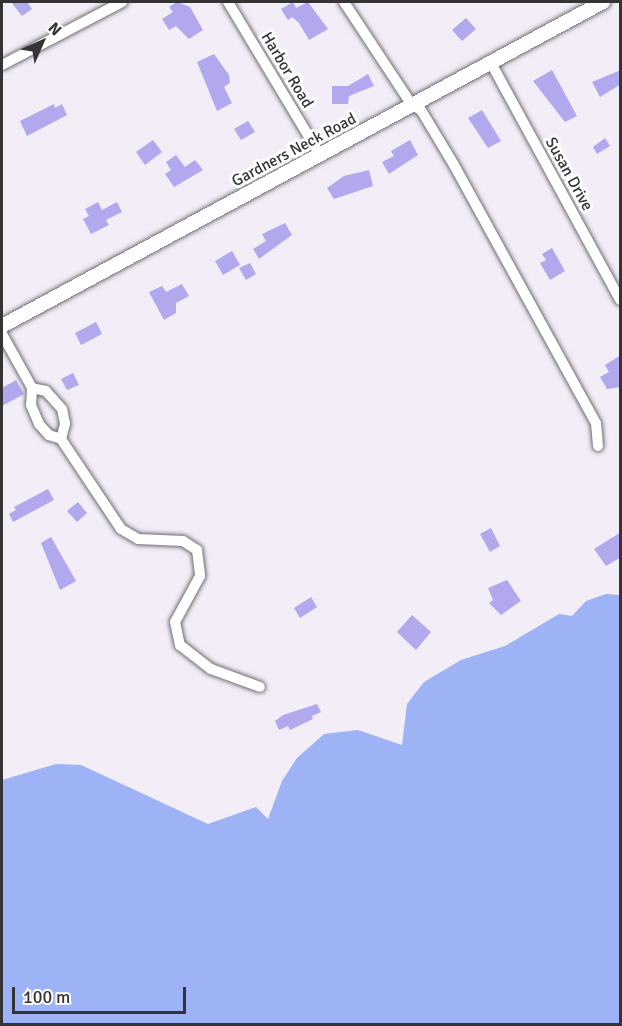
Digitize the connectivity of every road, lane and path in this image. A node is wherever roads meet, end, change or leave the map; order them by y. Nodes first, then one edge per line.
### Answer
1 (122, 2) edge
2 (228, 2) edge
3 (344, 2) edge
4 (601, 2) edge
5 (491, 63) junction
6 (2, 65) edge
7 (412, 105) junction
8 (320, 155) junction
9 (621, 300) edge
10 (2, 326) edge
11 (2, 334) edge
12 (32, 388) junction
13 (61, 439) junction
14 (598, 446) dead end
15 (260, 687) dead end

1 - 6 street
2 - 8 street, Harbor Road
3 - 7 street
4 - 5 street, Gardners Neck Road
5 - 7 street, Gardners Neck Road
5 - 9 street, Susan Drive
7 - 8 street, Gardners Neck Road
7 - 14 street
8 - 10 street, Gardners Neck Road
11 - 12 street
12 - 13 street
12 - 13 street
13 - 15 street

